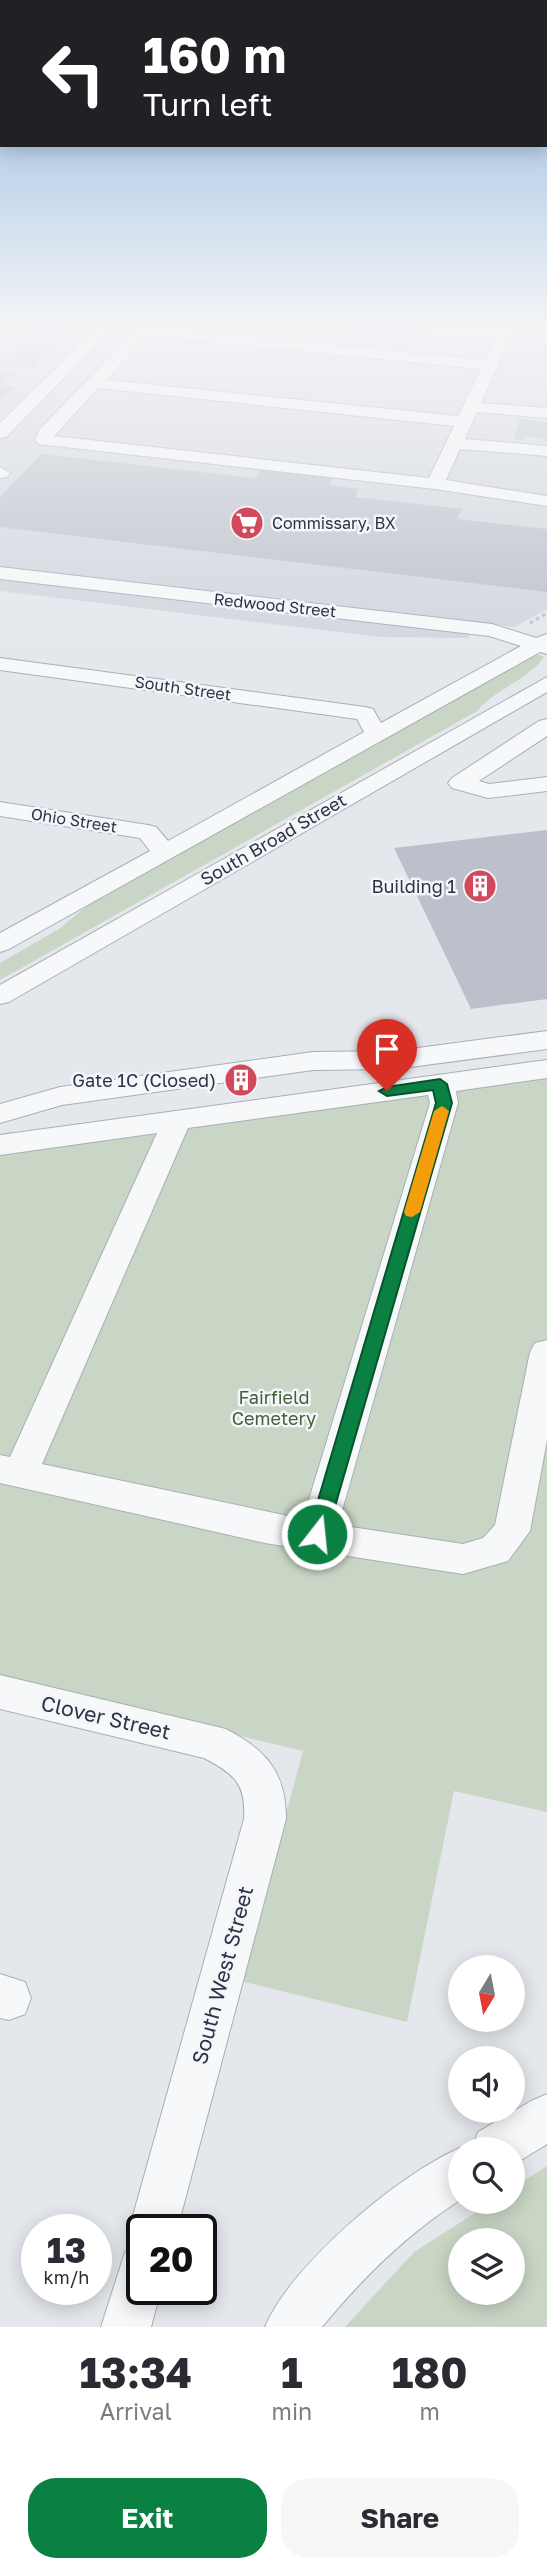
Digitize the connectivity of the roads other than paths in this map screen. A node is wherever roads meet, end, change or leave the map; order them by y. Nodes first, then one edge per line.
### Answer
1 (46, 435) edge
2 (457, 435) edge
3 (453, 443) junction
4 (547, 452) edge
5 (435, 484) junction
6 (547, 501) edge
7 (2, 574) edge
8 (544, 644) edge
9 (0, 664) edge
10 (547, 684) edge
11 (547, 726) edge
12 (377, 735) junction
13 (547, 785) edge
14 (0, 809) edge
15 (164, 852) junction
16 (0, 944) edge
17 (0, 996) edge
18 (547, 1040) edge
19 (547, 1069) edge
20 (440, 1084) junction
21 (5, 1113) edge
22 (177, 1121) junction
23 (0, 1145) edge
24 (547, 1352) edge
25 (10, 1471) edge
26 (317, 1534) junction
27 (0, 1692) edge
28 (212, 1742) joint
29 (547, 2118) edge
30 (515, 2137) edge
31 (448, 2180) edge
32 (157, 2214) edge
33 (132, 2305) edge
34 (126, 2327) edge
35 (290, 2327) edge

1 - 5 street
2 - 3 street
3 - 4 street
3 - 5 street
5 - 6 street
7 - 8 street, Redwood Street
8 - 12 street
9 - 12 street, South Street
10 - 17 street, South Broad Street
11 - 13 street
12 - 15 street
14 - 15 street, Ohio Street
15 - 16 street
18 - 21 street
19 - 20 street
20 - 22 street
20 - 26 street
22 - 23 street
22 - 25 street
24 - 26 street
25 - 26 street
27 - 28 street, Clover Street
28 - 32 street, South West Street
29 - 30 street
31 - 35 street
33 - 34 street

